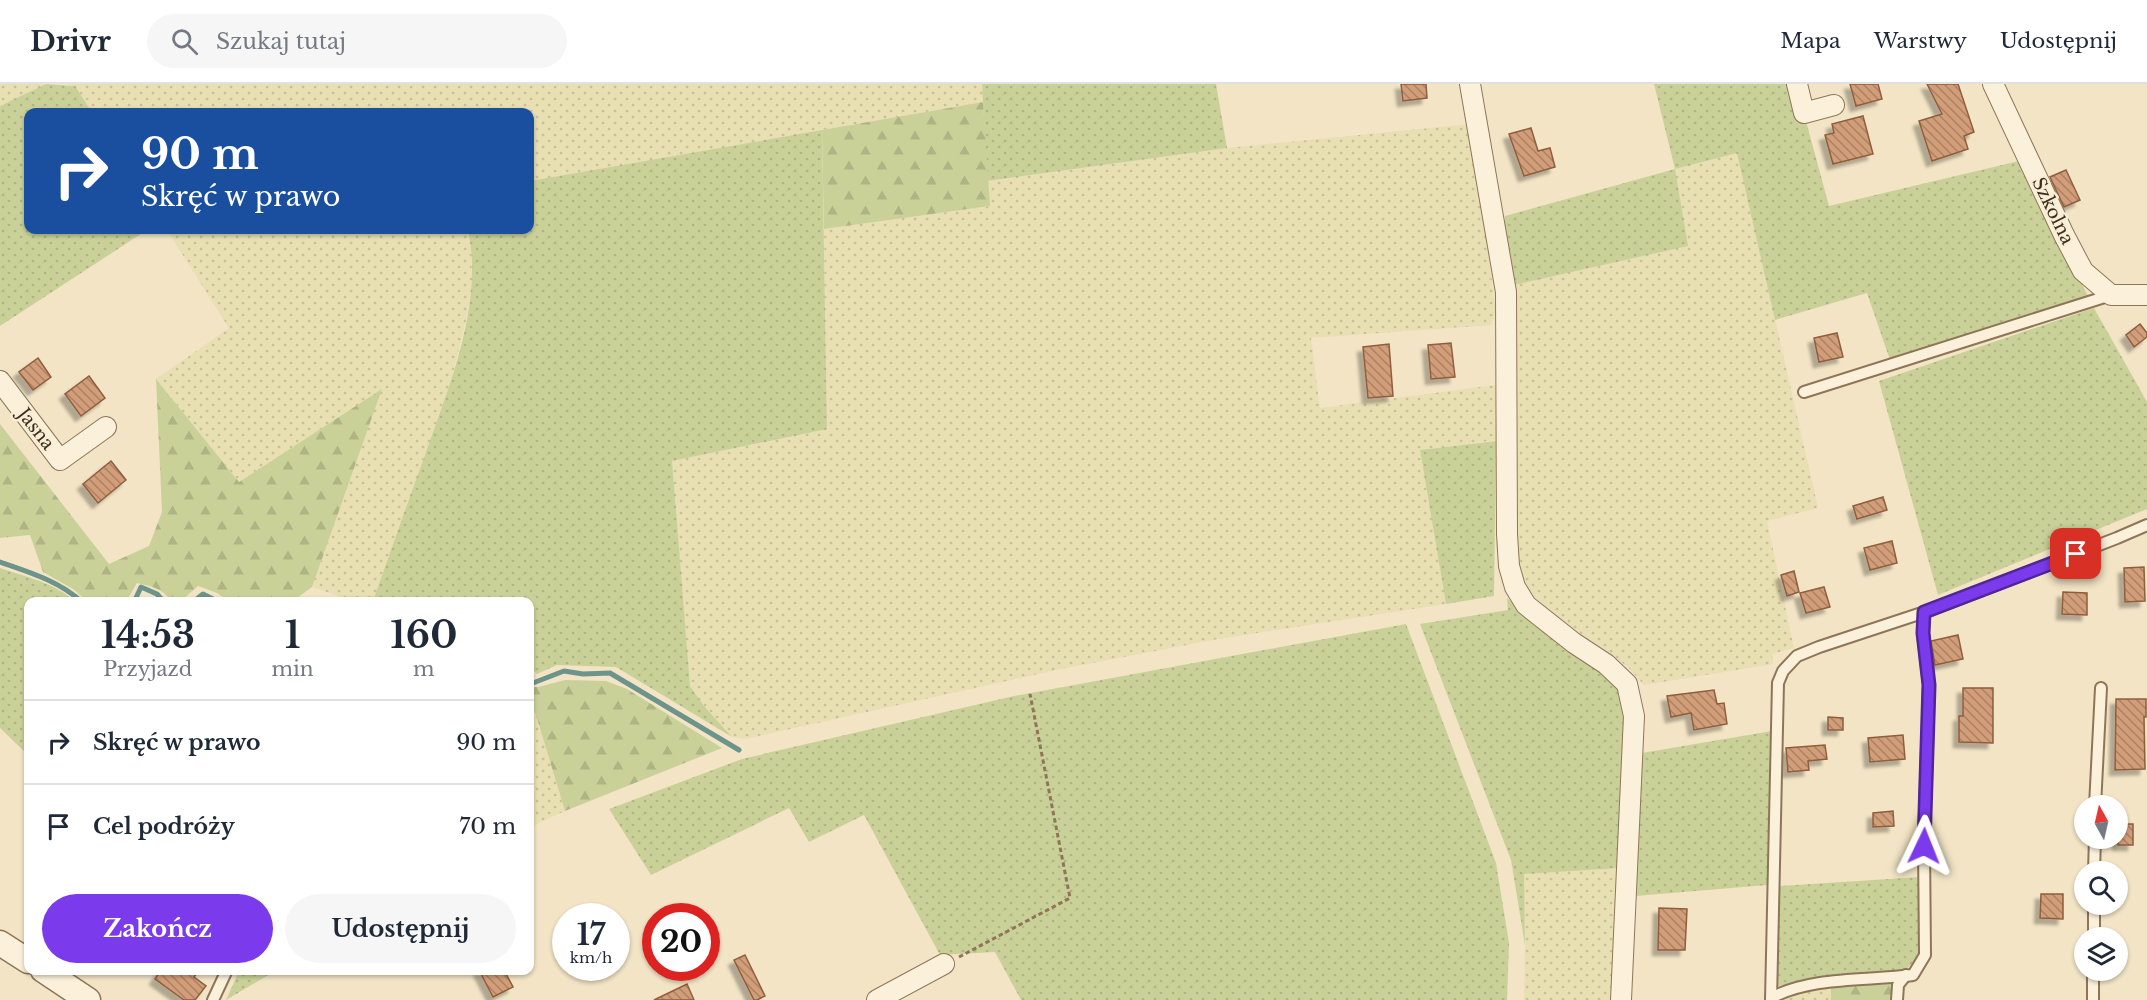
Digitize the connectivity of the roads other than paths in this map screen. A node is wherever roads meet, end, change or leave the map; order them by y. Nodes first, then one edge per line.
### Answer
1 (1470, 84) edge
2 (1797, 84) edge
3 (1993, 84) edge
4 (1834, 105) dead end
5 (2111, 295) junction
6 (2147, 295) edge
7 (0, 381) edge
8 (1804, 392) dead end
9 (106, 426) dead end
10 (2147, 525) edge
11 (1924, 612) junction
12 (2101, 688) dead end
13 (2096, 795) edge
14 (0, 942) edge
15 (24, 958) edge
16 (945, 964) road end
17 (50, 975) edge
18 (225, 975) edge
19 (1906, 975) junction
20 (2093, 981) edge
21 (1771, 999) edge
22 (88, 1000) edge
23 (213, 1000) edge
24 (878, 1000) edge
25 (1621, 1000) edge
26 (1898, 1000) edge
27 (2093, 1000) edge

1 - 25 street
2 - 4 street
3 - 5 street, Szkolna
5 - 6 street
5 - 8 lane
7 - 9 street, Jasna
10 - 11 lane
11 - 19 lane
11 - 21 lane
12 - 13 lane
14 - 15 street
16 - 24 street
17 - 22 street
18 - 23 lane
19 - 21 lane
19 - 26 lane
20 - 27 lane

